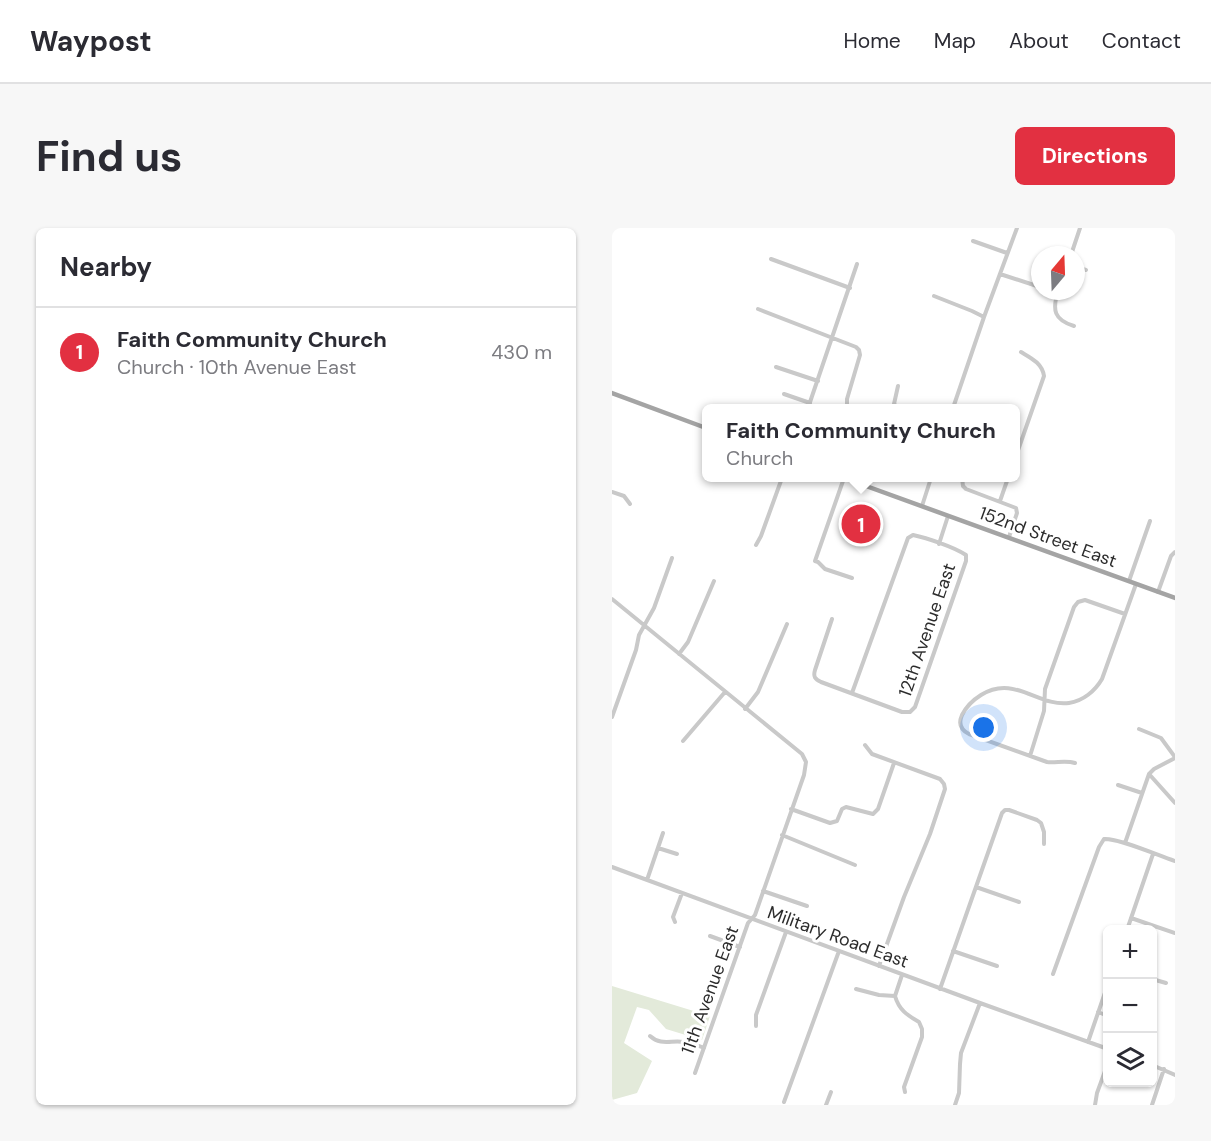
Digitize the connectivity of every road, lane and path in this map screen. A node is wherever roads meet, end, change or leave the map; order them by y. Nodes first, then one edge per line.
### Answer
1 (1017, 228) edge
2 (1080, 228) edge
3 (973, 241) dead end
4 (1074, 246) edge
5 (1007, 253) junction
6 (771, 259) dead end
7 (857, 264) dead end
8 (1000, 274) junction
9 (1031, 284) edge
10 (850, 288) junction
11 (934, 296) dead end
12 (1055, 300) edge
13 (758, 309) dead end
14 (984, 317) junction
15 (1074, 326) dead end
16 (833, 337) junction
17 (1021, 352) dead end
18 (776, 367) dead end
19 (818, 381) junction
20 (898, 386) dead end
21 (612, 393) edge
22 (783, 394) dead end
23 (810, 403) joint
24 (847, 404) edge
25 (894, 404) edge
26 (954, 404) edge
27 (702, 427) edge
28 (1020, 445) edge
29 (780, 482) edge
30 (843, 482) edge
31 (855, 482) edge
32 (929, 482) edge
33 (963, 482) edge
34 (1006, 482) edge
35 (612, 492) edge
36 (1000, 501) junction
37 (630, 504) dead end
38 (922, 506) junction
39 (948, 516) junction
40 (1150, 521) dead end
41 (1009, 537) junction
42 (939, 544) junction
43 (756, 545) dead end
44 (1175, 552) edge
45 (672, 558) dead end
46 (852, 578) dead end
47 (714, 581) dead end
48 (1129, 581) junction
49 (1136, 584) junction
50 (1158, 592) junction
51 (1175, 598) edge
52 (612, 599) edge
53 (1125, 614) junction
54 (832, 619) dead end
55 (787, 624) dead end
56 (644, 627) junction
57 (679, 654) junction
58 (725, 692) junction
59 (852, 693) junction
60 (1044, 699) junction
61 (745, 709) junction
62 (612, 717) edge
63 (1139, 729) dead end
64 (683, 741) dead end
65 (864, 745) dead end
66 (1030, 756) junction
67 (1175, 758) edge
68 (894, 763) junction
69 (1075, 763) dead end
70 (1149, 774) junction
71 (1118, 785) dead end
72 (1142, 793) junction
73 (1175, 803) edge
74 (791, 809) junction
75 (663, 833) dead end
76 (782, 836) junction
77 (1125, 843) junction
78 (1044, 844) dead end
79 (658, 848) junction
80 (677, 854) dead end
81 (1153, 854) junction
82 (1175, 861) edge
83 (855, 865) dead end
84 (612, 867) edge
85 (647, 880) junction
86 (976, 887) junction
87 (763, 891) junction
88 (682, 893) junction
89 (1020, 902) dead end
90 (807, 906) dead end
91 (1131, 918) junction
92 (752, 919) junction
93 (675, 922) dead end
94 (1128, 925) edge
95 (786, 932) junction
96 (1175, 933) edge
97 (710, 936) dead end
98 (740, 947) junction
99 (839, 951) junction
100 (953, 951) junction
101 (879, 966) junction
102 (998, 966) dead end
103 (1053, 974) dead end
104 (902, 975) junction
105 (1157, 980) edge
106 (1167, 983) dead end
107 (856, 989) dead end
108 (940, 989) junction
109 (895, 996) junction
110 (1103, 996) edge
111 (980, 1003) junction
112 (1098, 1012) junction
113 (1103, 1014) edge
114 (756, 1026) dead end
115 (651, 1036) dead end
116 (1088, 1042) junction
117 (704, 1048) junction
118 (1103, 1048) edge
119 (1157, 1067) edge
120 (1164, 1069) junction
121 (694, 1073) dead end
122 (1175, 1075) edge
123 (1103, 1080) edge
124 (831, 1092) dead end
125 (905, 1092) dead end
126 (784, 1102) dead end
127 (826, 1105) edge
128 (954, 1105) edge
129 (1095, 1105) edge
130 (1152, 1105) edge

1 - 5 street
2 - 4 street
3 - 5 street
5 - 8 street
6 - 10 street
7 - 10 street
8 - 9 street
8 - 14 street
10 - 16 street
11 - 14 street
12 - 15 street
13 - 16 street
14 - 26 street
16 - 19 street
16 - 24 street
17 - 28 street
18 - 19 street
19 - 23 street
20 - 25 street
21 - 27 main road
22 - 23 street
29 - 43 street
30 - 46 street
31 - 38 main road, 152nd Street East
32 - 38 street
33 - 36 street
34 - 36 street
35 - 37 street
36 - 41 street
38 - 39 main road, 152nd Street East
39 - 41 main road, 152nd Street East
39 - 42 street
40 - 48 street
41 - 48 main road, 152nd Street East
42 - 59 street
42 - 59 street, 12th Avenue East
44 - 50 street
45 - 56 street
47 - 57 street
48 - 49 main road, 152nd Street East
49 - 50 main road, 152nd Street East
49 - 53 street
50 - 51 main road, 152nd Street East
52 - 56 street, Military Road East
53 - 60 street
53 - 60 street
54 - 59 street
55 - 61 street
56 - 57 street, Military Road East
56 - 62 street
57 - 58 street, Military Road East
58 - 61 street, Military Road East
58 - 64 street
60 - 66 street
60 - 66 street
61 - 74 street, Military Road East
63 - 67 street
65 - 68 street
66 - 69 street
67 - 70 street
68 - 74 street
68 - 101 street
70 - 72 street
70 - 73 street
71 - 72 street
72 - 77 street
74 - 76 street, Military Road East
75 - 79 street
76 - 83 street
76 - 87 street, Military Road East
77 - 81 street
77 - 103 street
78 - 86 street
79 - 80 street
79 - 85 street
81 - 82 street
81 - 91 street
84 - 85 street
85 - 88 street
86 - 89 street
86 - 100 street
87 - 90 street
87 - 92 street, Military Road East
88 - 92 street
88 - 93 street
91 - 94 street
91 - 96 street
92 - 95 street, Military Road East
92 - 98 street, 11th Avenue East
95 - 99 street, Military Road East
95 - 114 street
97 - 98 street
98 - 117 street, 11th Avenue East
99 - 101 street, Military Road East
99 - 126 street
100 - 102 street
100 - 108 street
101 - 104 street, Military Road East
104 - 108 street, Military Road East
104 - 109 street
105 - 106 street
107 - 109 street
108 - 111 street, Military Road East
109 - 125 street
110 - 112 street
111 - 116 street, Military Road East
111 - 128 street
112 - 113 street
112 - 116 street
115 - 117 street
116 - 118 street, Military Road East
117 - 121 street, 11th Avenue East
119 - 120 street
120 - 122 street
120 - 130 street
123 - 129 street
124 - 127 street

